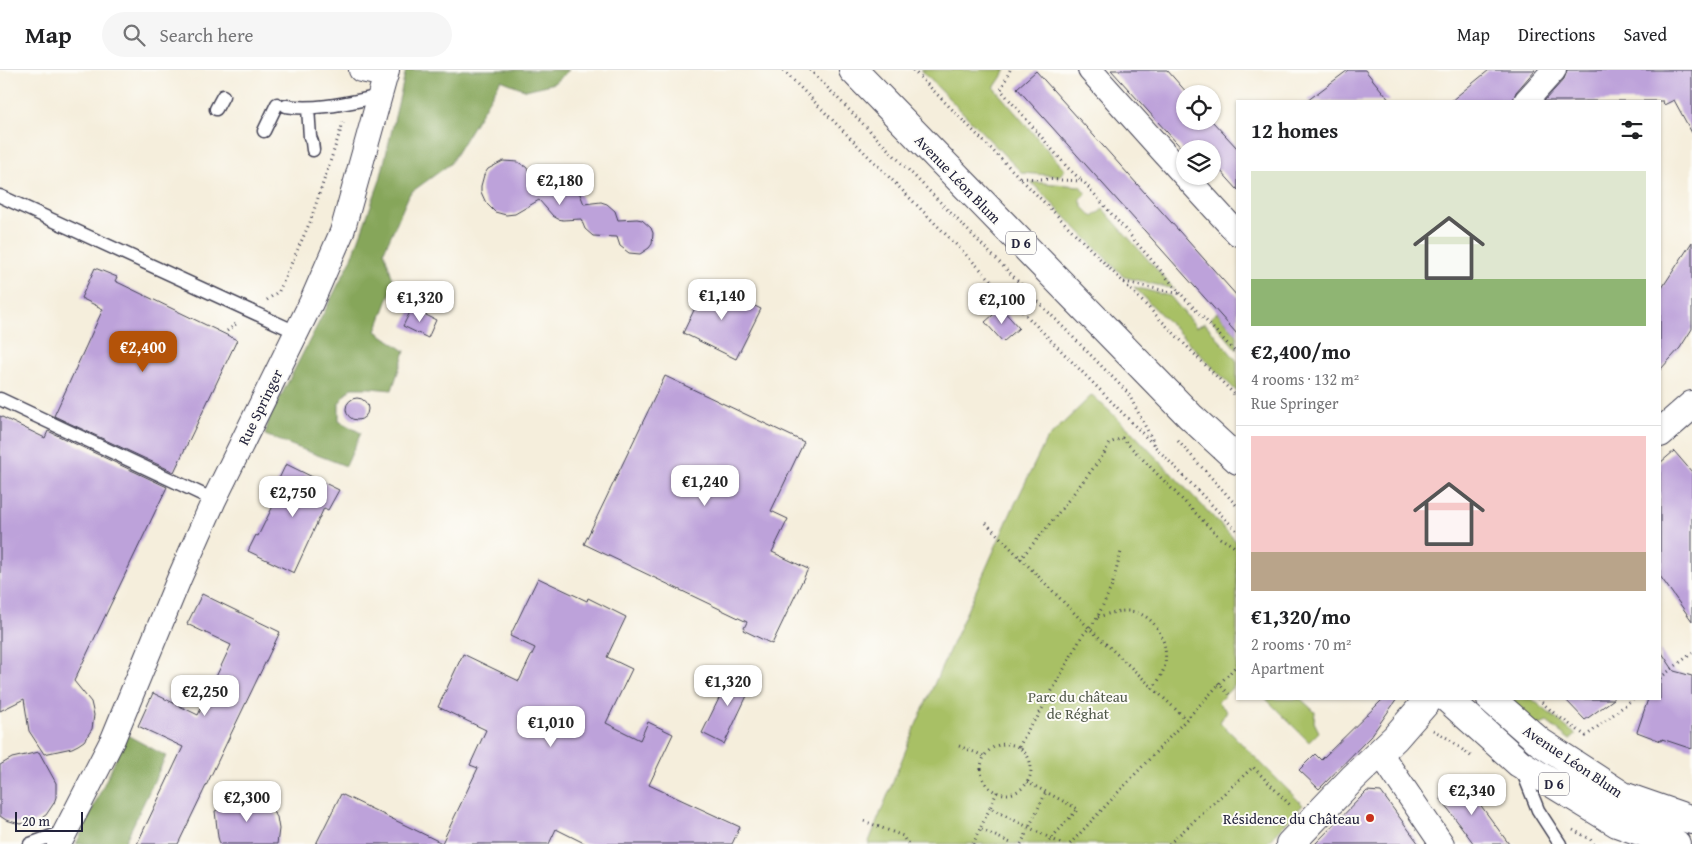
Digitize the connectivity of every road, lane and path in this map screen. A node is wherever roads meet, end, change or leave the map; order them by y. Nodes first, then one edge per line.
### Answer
1 (361, 70) edge
2 (783, 70) edge
3 (810, 70) edge
4 (853, 70) edge
5 (913, 70) edge
6 (1010, 70) edge
7 (1090, 70) edge
8 (1554, 70) edge
9 (379, 85) edge
10 (223, 96) dead end
11 (1527, 100) edge
12 (308, 108) junction
13 (216, 109) dead end
14 (264, 131) dead end
15 (312, 150) dead end
16 (1176, 166) edge
17 (1020, 178) junction
18 (1083, 181) junction
19 (1193, 185) edge
20 (0, 196) edge
21 (1236, 232) edge
22 (1123, 282) junction
23 (1182, 294) junction
24 (245, 306) junction
25 (227, 331) dead end
26 (296, 332) junction
27 (1236, 354) edge
28 (1128, 393) junction
29 (1135, 394) dead end
30 (1236, 396) edge
31 (0, 399) edge
32 (1692, 405) edge
33 (1181, 426) junction
34 (1661, 432) edge
35 (1157, 449) junction
36 (1236, 459) edge
37 (1236, 470) edge
38 (214, 500) junction
39 (1236, 504) edge
40 (986, 523) dead end
41 (1236, 530) edge
42 (1236, 548) edge
43 (1121, 552) dead end
44 (1020, 559) junction
45 (1098, 617) junction
46 (1088, 627) junction
47 (1692, 654) edge
48 (1236, 666) edge
49 (1661, 677) edge
50 (1218, 683) junction
51 (1152, 689) junction
52 (1229, 694) dead end
53 (1428, 700) edge
54 (1449, 700) edge
55 (1492, 700) edge
56 (1539, 700) edge
57 (1632, 700) edge
58 (1186, 719) junction
59 (959, 746) dead end
60 (1019, 747) junction
61 (1380, 753) junction
62 (984, 756) junction
63 (1519, 762) junction
64 (1028, 782) junction
65 (997, 792) junction
66 (1046, 792) junction
67 (990, 808) junction
68 (1692, 820) edge
69 (864, 821) dead end
70 (1309, 824) junction
71 (1029, 827) junction
72 (980, 829) junction
73 (62, 837) edge
74 (1052, 839) junction
75 (1590, 840) dead end
76 (30, 844) edge
77 (909, 844) edge
78 (973, 844) edge
79 (1013, 844) edge
80 (1021, 844) edge
81 (1046, 844) edge
82 (1062, 844) edge
83 (1070, 844) edge
84 (1169, 844) edge
85 (1290, 844) edge
86 (1442, 844) edge
87 (1560, 844) edge
88 (1594, 844) edge
89 (1676, 844) edge

1 - 9 street
2 - 35 path
3 - 28 path
4 - 33 main road, Avenue Léon Blum / D 6
5 - 17 path
6 - 18 path
7 - 16 street
8 - 11 street
9 - 12 lane
9 - 24 path
9 - 26 street, Rue Springer
10 - 13 lane
12 - 14 lane
12 - 15 lane
17 - 18 path
17 - 22 path
18 - 23 path
19 - 21 street
20 - 24 lane
22 - 23 path
22 - 30 path
23 - 27 path
24 - 25 path
24 - 26 lane
26 - 38 street, Rue Springer
28 - 29 path
28 - 35 path
31 - 38 lane
32 - 34 main road
33 - 36 main road, Avenue Léon Blum / D 6
33 - 37 main road, Avenue Léon Blum / D 6
33 - 39 path
35 - 41 path
38 - 73 street, Rue Springer
40 - 44 path
42 - 44 path
43 - 45 path
44 - 46 path
45 - 46 path
45 - 51 path
46 - 51 path
46 - 60 path
47 - 49 path
48 - 50 path
50 - 52 path
50 - 58 path
51 - 58 path
53 - 61 main road
54 - 63 main road, Avenue Léon Blum / D 6
55 - 68 main road, Avenue Léon Blum / D 6
56 - 57 path
58 - 83 path
59 - 62 path
60 - 62 path
60 - 64 path
61 - 70 main road
61 - 86 street
62 - 65 path
63 - 87 lane
63 - 89 main road, Avenue Léon Blum / D 6
64 - 65 path
64 - 66 path
65 - 67 path
66 - 71 path
66 - 74 path
67 - 71 path
67 - 72 path
69 - 77 path
70 - 84 path
70 - 85 main road
71 - 74 path
71 - 80 path
72 - 78 path
72 - 79 path
73 - 76 lane
74 - 81 path
74 - 82 path
75 - 88 path

